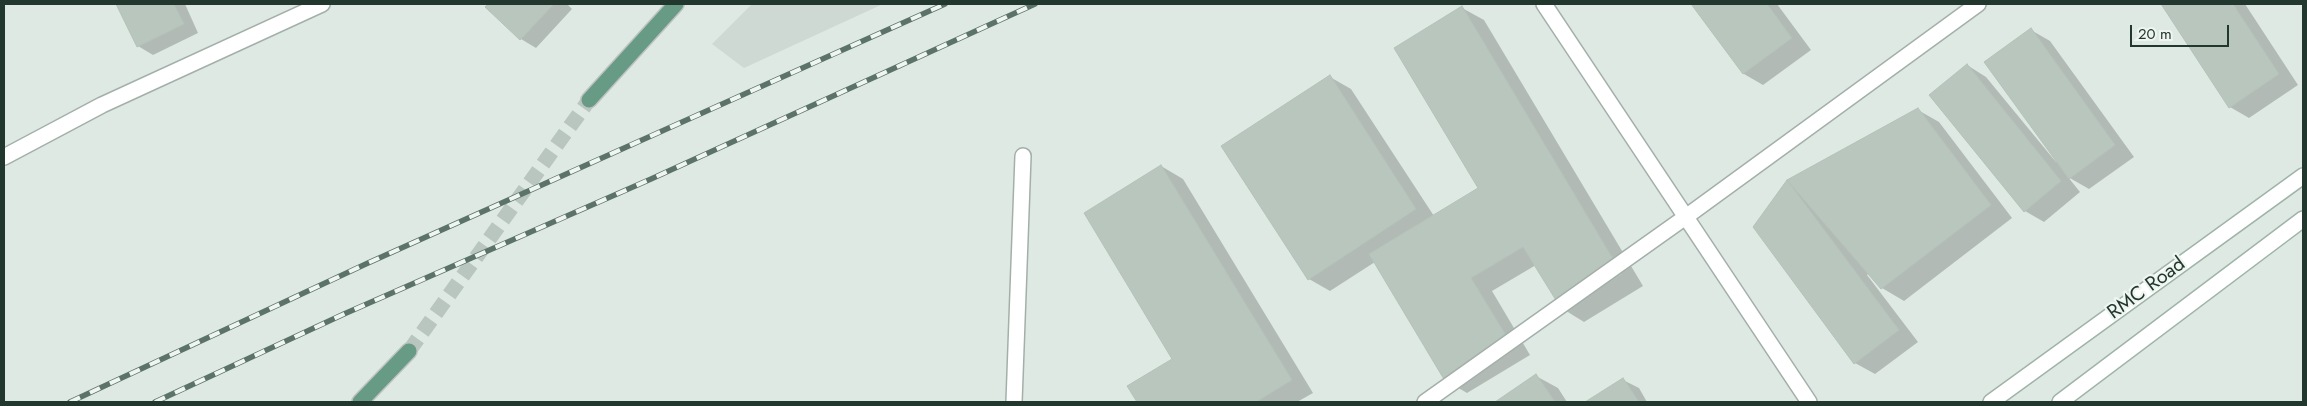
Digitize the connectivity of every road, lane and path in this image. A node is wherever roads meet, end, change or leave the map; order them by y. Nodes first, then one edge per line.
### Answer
1 (322, 4) edge
2 (676, 4) edge
3 (1544, 4) edge
4 (1978, 4) edge
5 (589, 100) tunnel mouth
6 (1022, 156) dead end
7 (4, 157) edge
8 (2303, 176) edge
9 (1686, 216) junction
10 (2303, 219) edge
11 (409, 351) tunnel mouth
12 (362, 402) edge
13 (1014, 402) edge
14 (1425, 402) edge
15 (1809, 402) edge
16 (1991, 402) edge
17 (2060, 402) edge

1 - 7 street
2 - 5 main road
3 - 9 street
4 - 9 street
6 - 13 street
8 - 16 street, RMC Road
9 - 14 street
9 - 15 street
10 - 17 street, RMC Road
11 - 12 main road

